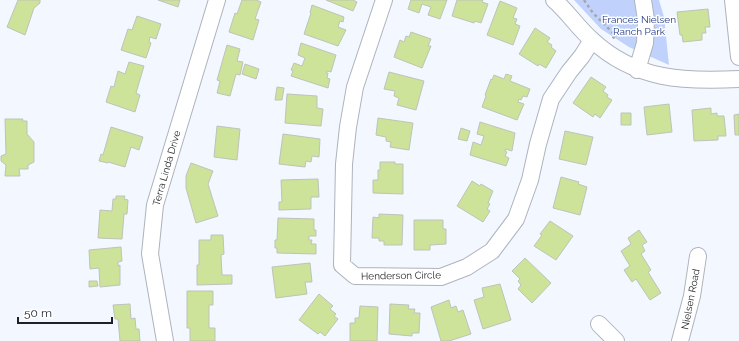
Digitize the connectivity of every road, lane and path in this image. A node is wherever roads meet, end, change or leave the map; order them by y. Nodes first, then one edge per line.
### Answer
1 (216, 0) edge
2 (384, 0) edge
3 (554, 0) edge
4 (584, 0) edge
5 (643, 0) edge
6 (733, 0) edge
7 (592, 40) junction
8 (605, 50) junction
9 (739, 58) edge
10 (637, 70) junction
11 (739, 79) edge
12 (698, 256) dead end
13 (599, 324) dead end
14 (165, 341) edge
15 (616, 341) edge
16 (680, 341) edge

1 - 14 street, Terra Linda Drive
2 - 7 street, Henderson Circle
3 - 7 street
4 - 8 path
5 - 10 street
6 - 9 street
7 - 8 street
8 - 10 street
10 - 11 street
12 - 16 street, Nielsen Road
13 - 15 street

